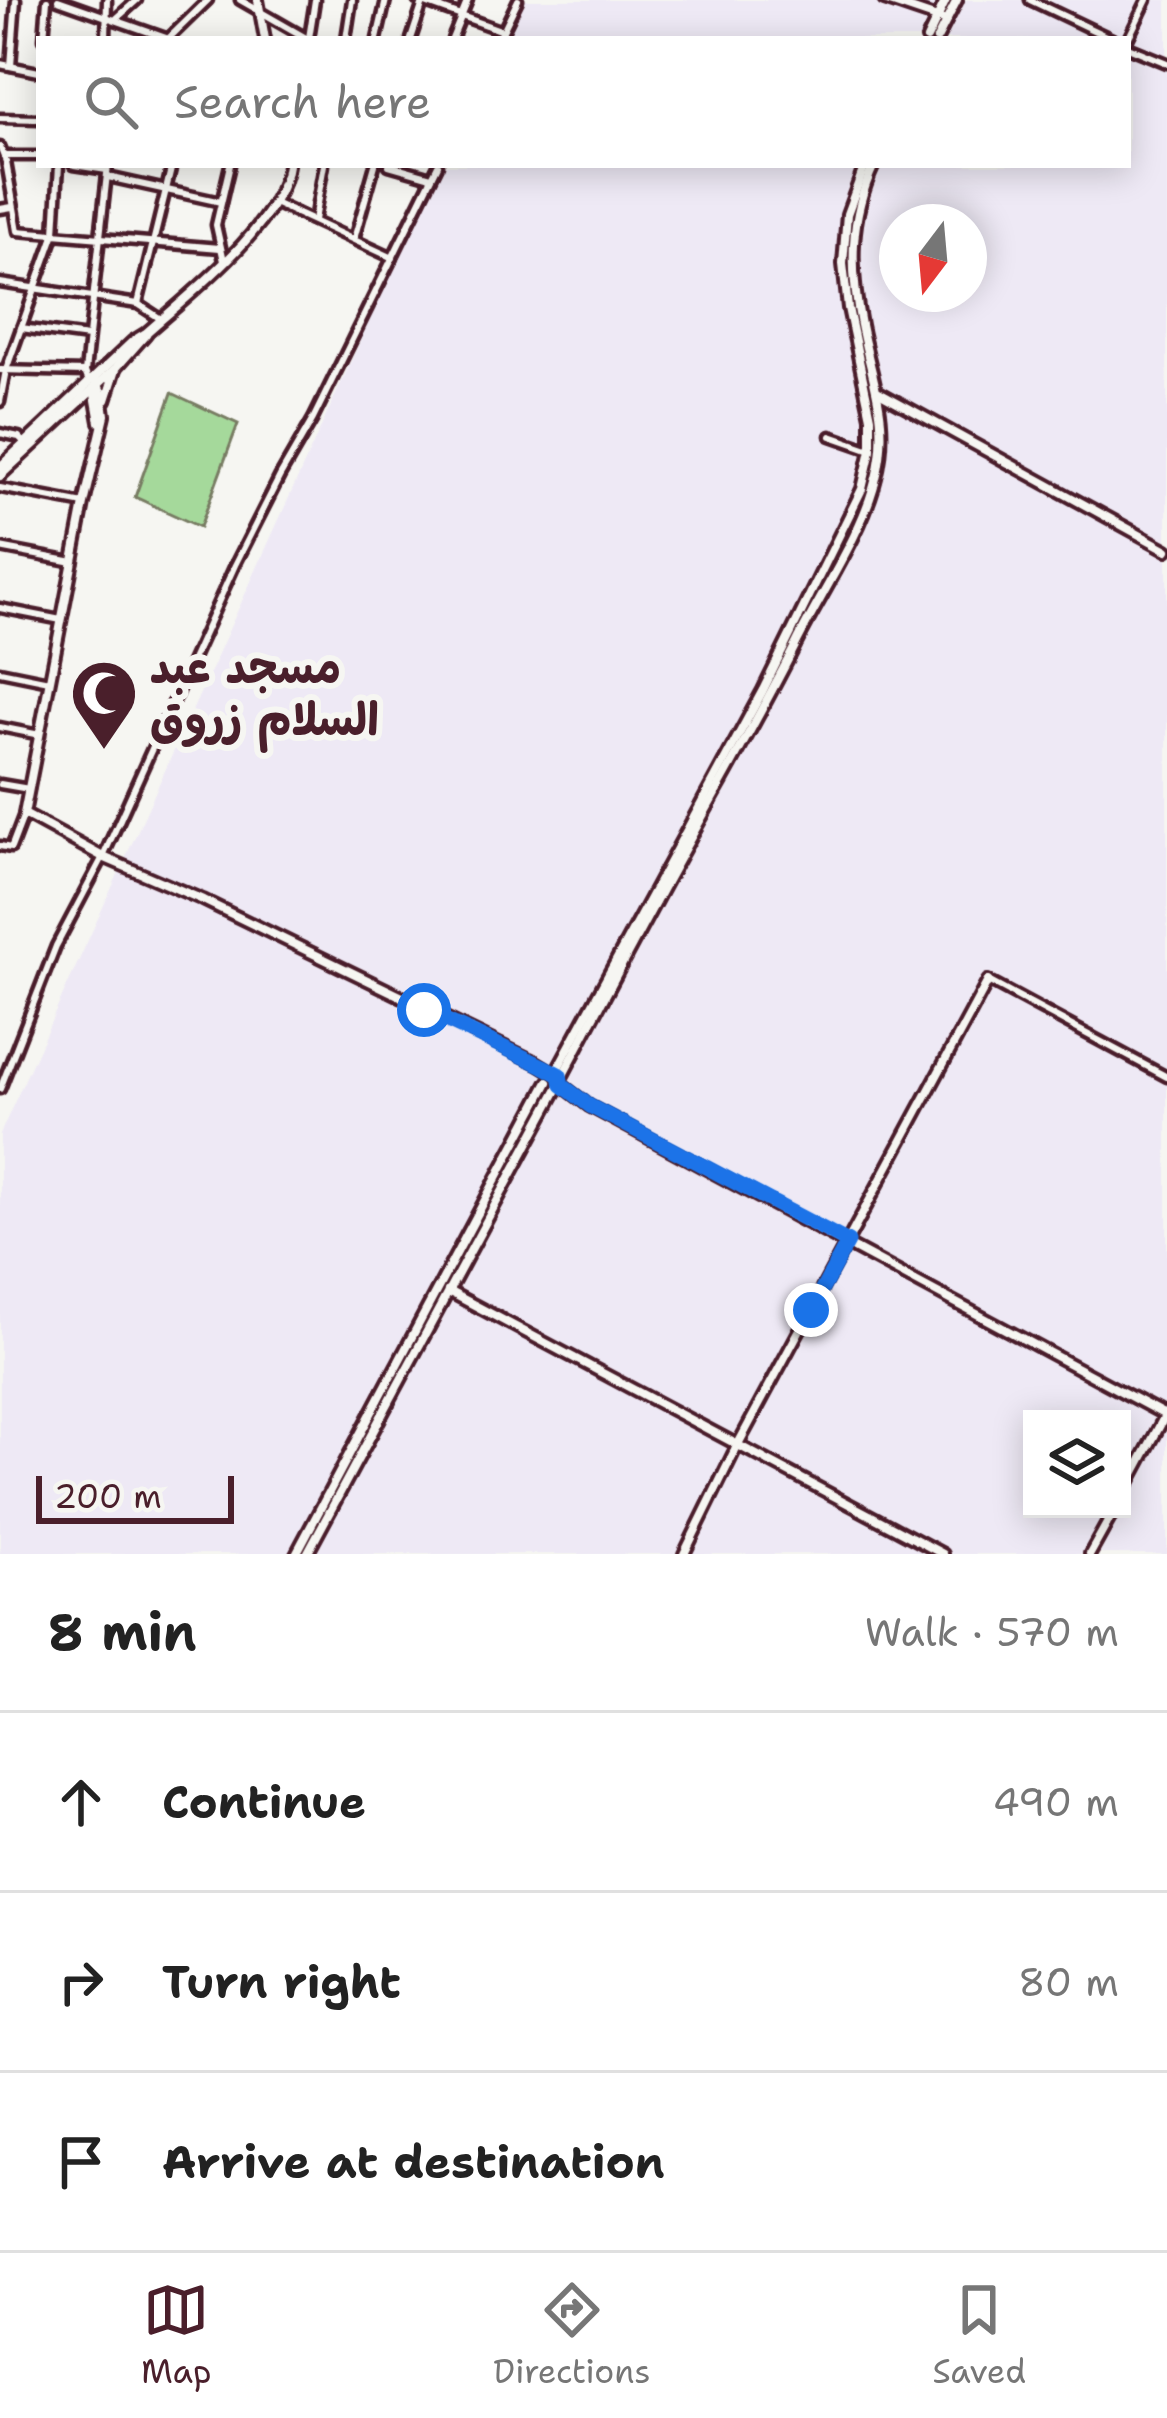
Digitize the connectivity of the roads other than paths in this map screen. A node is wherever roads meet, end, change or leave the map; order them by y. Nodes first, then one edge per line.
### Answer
1 (16, 0) edge
2 (47, 0) edge
3 (58, 0) edge
4 (107, 0) edge
5 (136, 0) edge
6 (208, 0) edge
7 (241, 0) edge
8 (258, 0) edge
9 (315, 0) edge
10 (352, 0) edge
11 (386, 0) edge
12 (468, 0) edge
13 (518, 0) edge
14 (884, 0) edge
15 (946, 0) edge
16 (957, 0) edge
17 (1030, 0) edge
18 (1147, 0) edge
19 (421, 1) edge
20 (260, 12) junction
21 (106, 16) junction
22 (462, 16) junction
23 (116, 19) junction
24 (942, 19) junction
25 (501, 35) edge
26 (44, 36) edge
27 (106, 36) edge
28 (161, 36) edge
29 (172, 36) edge
30 (264, 36) edge
31 (303, 36) edge
32 (309, 36) edge
33 (346, 36) edge
34 (378, 36) edge
35 (412, 36) edge
36 (453, 36) edge
37 (929, 36) edge
38 (938, 36) edge
39 (1106, 36) edge
40 (1131, 36) edge
41 (1131, 45) edge
42 (1167, 63) edge
43 (0, 64) edge
44 (11, 66) junction
45 (36, 71) edge
46 (0, 118) edge
47 (36, 118) edge
48 (1, 151) edge
49 (36, 157) edge
50 (59, 168) edge
51 (171, 168) edge
52 (229, 168) edge
53 (288, 168) edge
54 (323, 168) edge
55 (374, 168) edge
56 (400, 168) edge
57 (436, 168) edge
58 (869, 168) edge
59 (107, 171) edge
60 (431, 177) junction
61 (167, 189) junction
62 (221, 202) junction
63 (274, 202) junction
64 (12, 207) junction
65 (0, 209) edge
66 (314, 220) junction
67 (56, 233) junction
68 (99, 236) junction
69 (353, 239) junction
70 (155, 242) junction
71 (220, 248) junction
72 (393, 258) junction
73 (224, 261) junction
74 (0, 283) edge
75 (36, 289) junction
76 (92, 297) junction
77 (138, 304) junction
78 (161, 319) junction
79 (21, 328) junction
80 (146, 333) junction
81 (88, 338) junction
82 (116, 368) junction
83 (3, 370) edge
84 (86, 372) junction
85 (94, 384) junction
86 (873, 392) junction
87 (0, 402) edge
88 (74, 406) junction
89 (104, 408) junction
90 (910, 409) junction
91 (889, 416) junction
92 (100, 424) junction
93 (0, 433) edge
94 (831, 436) dead end
95 (28, 446) junction
96 (871, 450) junction
97 (0, 467) edge
98 (0, 476) edge
99 (0, 488) edge
100 (84, 504) junction
101 (0, 548) edge
102 (1167, 550) edge
103 (73, 562) junction
104 (0, 608) edge
105 (61, 620) junction
106 (784, 659) junction
107 (0, 671) edge
108 (50, 681) junction
109 (0, 727) edge
110 (40, 735) junction
111 (0, 784) edge
112 (29, 789) junction
113 (23, 814) junction
114 (0, 846) edge
115 (103, 857) junction
116 (988, 981) joint
117 (1167, 1077) edge
118 (555, 1080) junction
119 (0, 1089) edge
120 (848, 1242) junction
121 (448, 1291) junction
122 (1166, 1414) edge
123 (737, 1446) junction
124 (1131, 1479) edge
125 (1110, 1518) edge
126 (296, 1554) edge
127 (307, 1554) edge
128 (684, 1554) edge
129 (943, 1554) edge
130 (1090, 1554) edge

1 - 44 street
2 - 26 street
3 - 21 street
4 - 21 street
5 - 23 street
6 - 29 street
7 - 20 street
8 - 20 street
9 - 32 street
10 - 33 street
11 - 34 street
12 - 22 street
13 - 25 street
14 - 24 street
15 - 24 street
16 - 24 street
17 - 39 street
18 - 40 street
19 - 22 street
19 - 35 street
20 - 30 street
20 - 31 street
21 - 23 street
21 - 27 street
22 - 25 street
22 - 36 street
23 - 28 street
24 - 37 street
24 - 38 street
41 - 42 street
43 - 44 street
44 - 45 street
46 - 47 street
48 - 49 street
48 - 64 street
50 - 67 street
51 - 61 street
52 - 62 street
53 - 63 street
54 - 66 street
55 - 69 street
56 - 60 street
57 - 60 street
58 - 86 street
59 - 61 street
59 - 68 street
60 - 72 street
61 - 62 street
61 - 70 street
62 - 71 street
63 - 66 street
63 - 73 street
64 - 65 street
64 - 67 street
66 - 69 street
67 - 68 street
67 - 75 street
68 - 70 street
68 - 76 street
69 - 72 street
70 - 71 street
70 - 77 street
71 - 73 street
72 - 115 street
73 - 78 street
74 - 75 street
75 - 76 street
75 - 79 street
76 - 77 street
76 - 81 street
77 - 78 street
78 - 80 street
79 - 81 street
79 - 83 street
80 - 82 street
80 - 85 street
81 - 84 street
82 - 85 street
82 - 89 street
83 - 84 street
83 - 87 street
84 - 85 street
85 - 88 street
85 - 89 street
85 - 92 street
85 - 95 street
86 - 90 street
86 - 91 street
86 - 96 street
88 - 92 street
88 - 95 street
89 - 92 street
90 - 91 street
90 - 102 street
91 - 106 street
92 - 100 street
93 - 95 street
94 - 96 street
95 - 97 street
95 - 98 street
96 - 106 street
99 - 100 street
100 - 103 street
101 - 103 street
103 - 105 street
104 - 105 street
105 - 108 street
106 - 118 street
107 - 108 street
108 - 110 street
109 - 110 street
110 - 112 street
111 - 112 street
112 - 113 street
113 - 114 street
113 - 115 street
115 - 118 street
115 - 119 street
116 - 117 street
116 - 120 street
118 - 120 street
118 - 121 street
118 - 126 street
120 - 122 street
120 - 123 street
121 - 123 street
121 - 127 street
122 - 124 street
123 - 128 street
123 - 129 street
125 - 130 street

